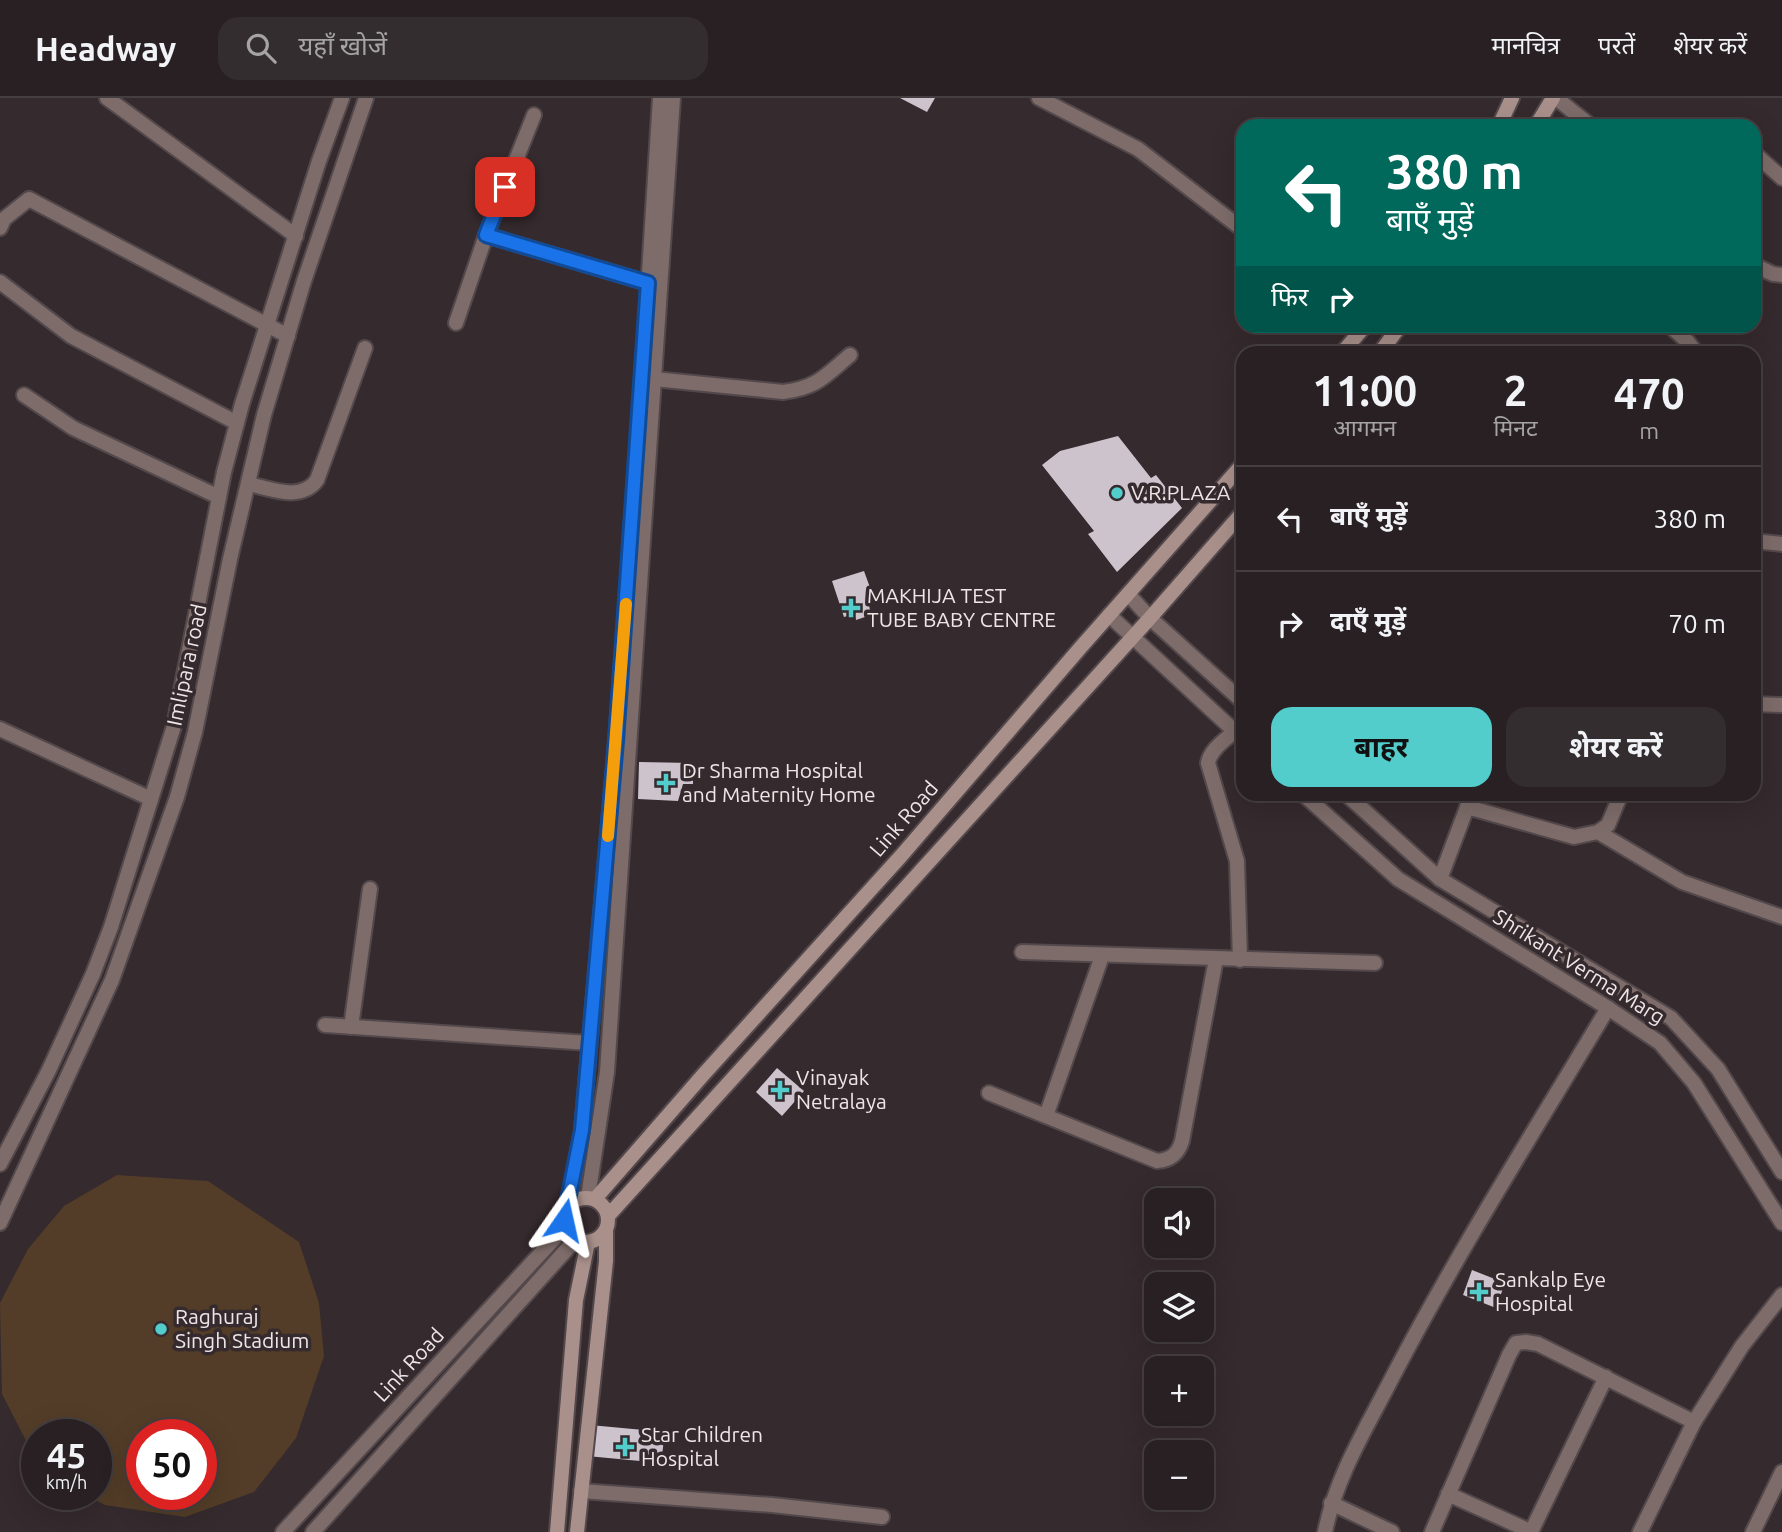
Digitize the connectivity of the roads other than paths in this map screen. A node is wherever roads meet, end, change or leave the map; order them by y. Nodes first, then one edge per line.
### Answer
1 (107, 98) edge
2 (342, 98) edge
3 (366, 98) edge
4 (660, 98) edge
5 (673, 98) edge
6 (1039, 98) edge
7 (1512, 98) edge
8 (1554, 98) edge
9 (534, 115) dead end
10 (1502, 119) edge
11 (1540, 119) edge
12 (1582, 119) edge
13 (1761, 159) edge
14 (1782, 178) edge
15 (1236, 224) edge
16 (0, 228) edge
17 (486, 235) junction
18 (296, 236) junction
19 (1761, 268) edge
20 (1782, 275) edge
21 (0, 282) edge
22 (648, 283) junction
23 (456, 323) dead end
24 (267, 324) junction
25 (288, 336) junction
26 (365, 348) dead end
27 (850, 355) dead end
28 (654, 379) junction
29 (24, 395) dead end
30 (237, 423) junction
31 (1236, 472) edge
32 (248, 484) junction
33 (219, 497) junction
34 (1236, 520) edge
35 (1761, 542) edge
36 (1782, 544) edge
37 (1128, 594) junction
38 (1109, 615) junction
39 (1150, 618) junction
40 (1134, 636) junction
41 (1236, 696) edge
42 (1761, 704) edge
43 (1782, 705) edge
44 (0, 729) edge
45 (1236, 732) edge
46 (1236, 737) edge
47 (151, 799) junction
48 (1311, 801) edge
49 (1354, 801) edge
50 (1470, 801) edge
51 (1618, 801) edge
52 (1598, 832) junction
53 (1440, 879) junction
54 (370, 889) dead end
55 (1782, 917) edge
56 (1022, 952) dead end
57 (1102, 956) junction
58 (1216, 959) junction
59 (1240, 960) junction
60 (1375, 963) dead end
61 (1608, 1008) junction
62 (325, 1025) dead end
63 (351, 1027) junction
64 (589, 1043) junction
65 (989, 1093) dead end
66 (1046, 1116) junction
67 (0, 1162) edge
68 (1782, 1172) edge
69 (591, 1198) junction
70 (569, 1206) junction
71 (0, 1223) edge
72 (607, 1223) junction
73 (1782, 1223) edge
74 (565, 1227) junction
75 (582, 1240) junction
76 (1782, 1295) edge
77 (1606, 1377) junction
78 (1694, 1422) junction
79 (1782, 1472) edge
80 (581, 1491) junction
81 (1447, 1494) junction
82 (1331, 1503) junction
83 (882, 1517) dead end
84 (283, 1532) edge
85 (313, 1532) edge
86 (557, 1532) edge
87 (577, 1532) edge
88 (1325, 1532) edge
89 (1392, 1532) edge
90 (1432, 1532) edge
91 (1531, 1532) edge
92 (1640, 1532) edge
93 (1753, 1532) edge

1 - 18 street
2 - 18 street, Imlipara road
3 - 25 street, Imlipara road
4 - 22 street
5 - 28 street
6 - 15 street
7 - 10 main road
8 - 11 main road
8 - 12 street
9 - 17 street
13 - 14 street
16 - 24 street
17 - 22 street
17 - 23 street
18 - 24 street, Imlipara road
19 - 20 street
21 - 30 street
22 - 64 street
24 - 25 street
24 - 30 street, Imlipara road
25 - 32 street, Imlipara road
26 - 32 street
27 - 28 street
28 - 69 street
29 - 33 street
30 - 33 street, Imlipara road
31 - 37 main road, Link Road
32 - 71 street, Imlipara road
33 - 47 street, Imlipara road
34 - 39 main road
35 - 36 street
37 - 38 main road, Link Road
37 - 39 street
38 - 40 street
38 - 69 main road, Link Road
39 - 40 main road
39 - 41 street
40 - 45 street
40 - 72 main road
42 - 43 street
44 - 47 street
46 - 59 street
47 - 67 street, Imlipara road
48 - 61 street, Shrikant Verma Marg
49 - 53 street, Shrikant Verma Marg
50 - 52 street
50 - 53 street
51 - 52 street
52 - 55 street
53 - 68 street, Shrikant Verma Marg
54 - 63 street
56 - 57 street
57 - 58 street
57 - 66 street
58 - 59 street
58 - 66 street
59 - 60 street
61 - 73 street, Shrikant Verma Marg
61 - 82 street
62 - 63 street
63 - 64 street
64 - 70 street
65 - 66 street
69 - 70 main road
69 - 72 main road
70 - 74 main road
72 - 75 main road
72 - 80 main road
74 - 75 main road
74 - 84 street, Link Road
75 - 85 street, Link Road
75 - 86 main road
76 - 78 street
77 - 78 street
77 - 81 street
77 - 91 street
78 - 92 street
79 - 93 street
80 - 83 street
80 - 87 main road
81 - 90 street
81 - 91 street
82 - 88 street
82 - 89 street

